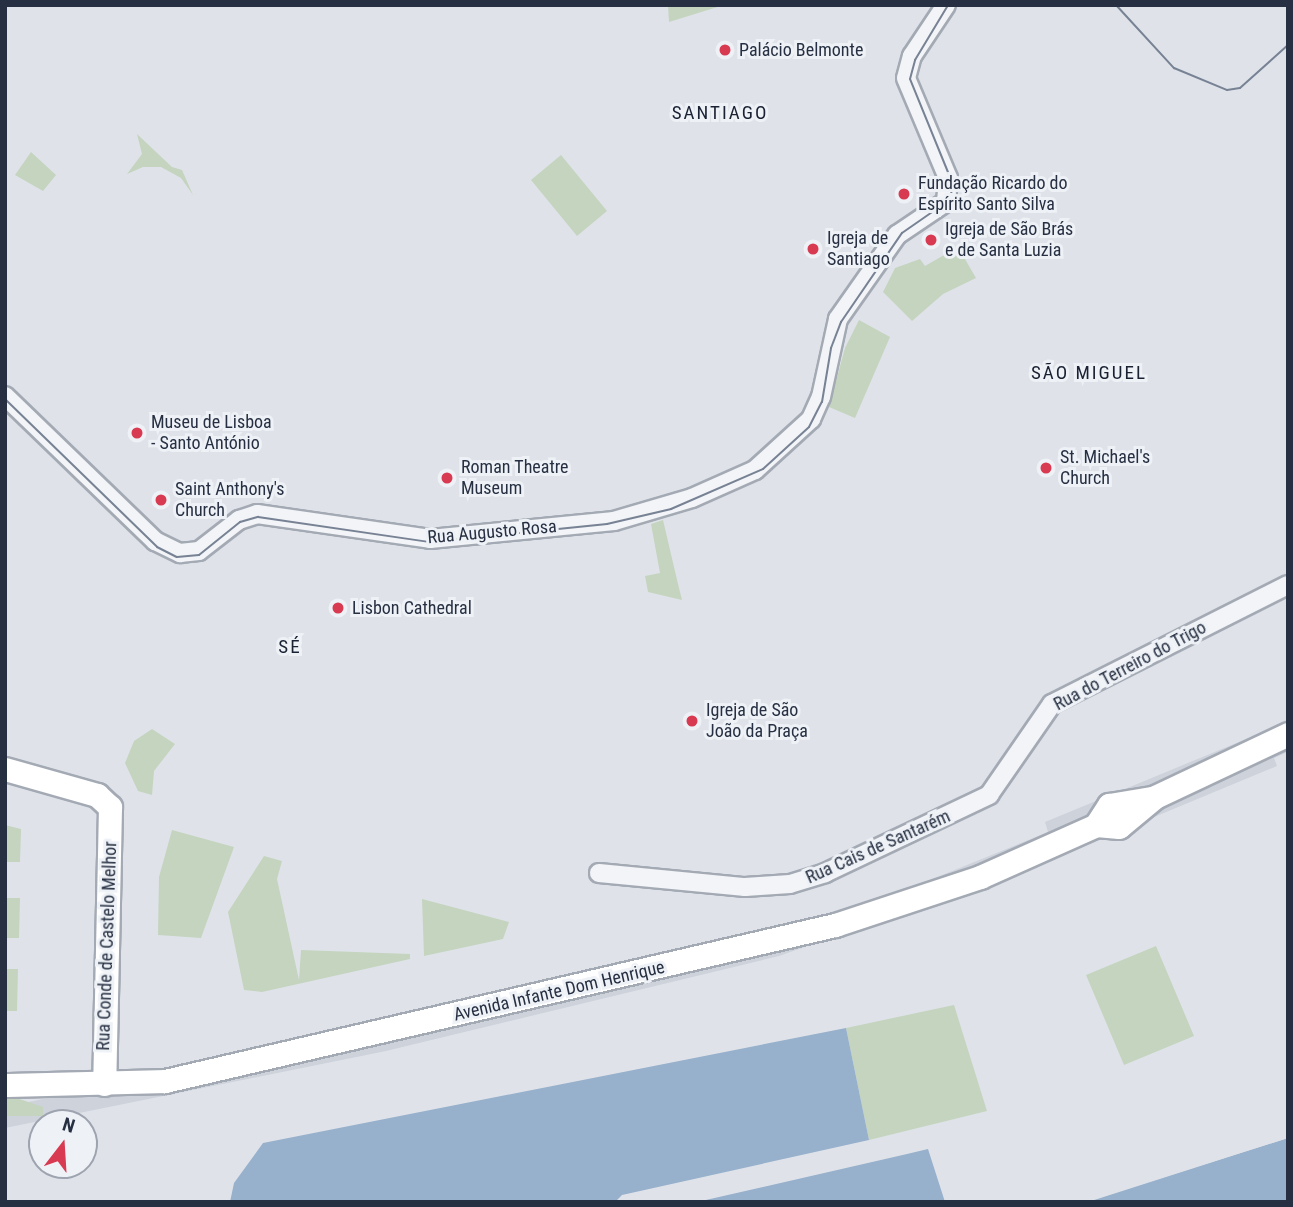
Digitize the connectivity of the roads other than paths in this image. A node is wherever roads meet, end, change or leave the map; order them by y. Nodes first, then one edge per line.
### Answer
1 (946, 5) edge
2 (5, 396) edge
3 (1288, 585) edge
4 (1288, 734) edge
5 (5, 769) edge
6 (970, 806) joint
7 (599, 873) dead end
8 (104, 1084) junction
9 (5, 1085) edge

1 - 2 street, Rua Augusto Rosa
3 - 6 street, Rua do Terreiro do Trigo
4 - 8 main road, Avenida Infante Dom Henrique
5 - 8 main road, Rua Conde de Castelo Melhor
6 - 7 street, Rua Cais de Santarém
8 - 9 main road, Avenida Infante Dom Henrique

